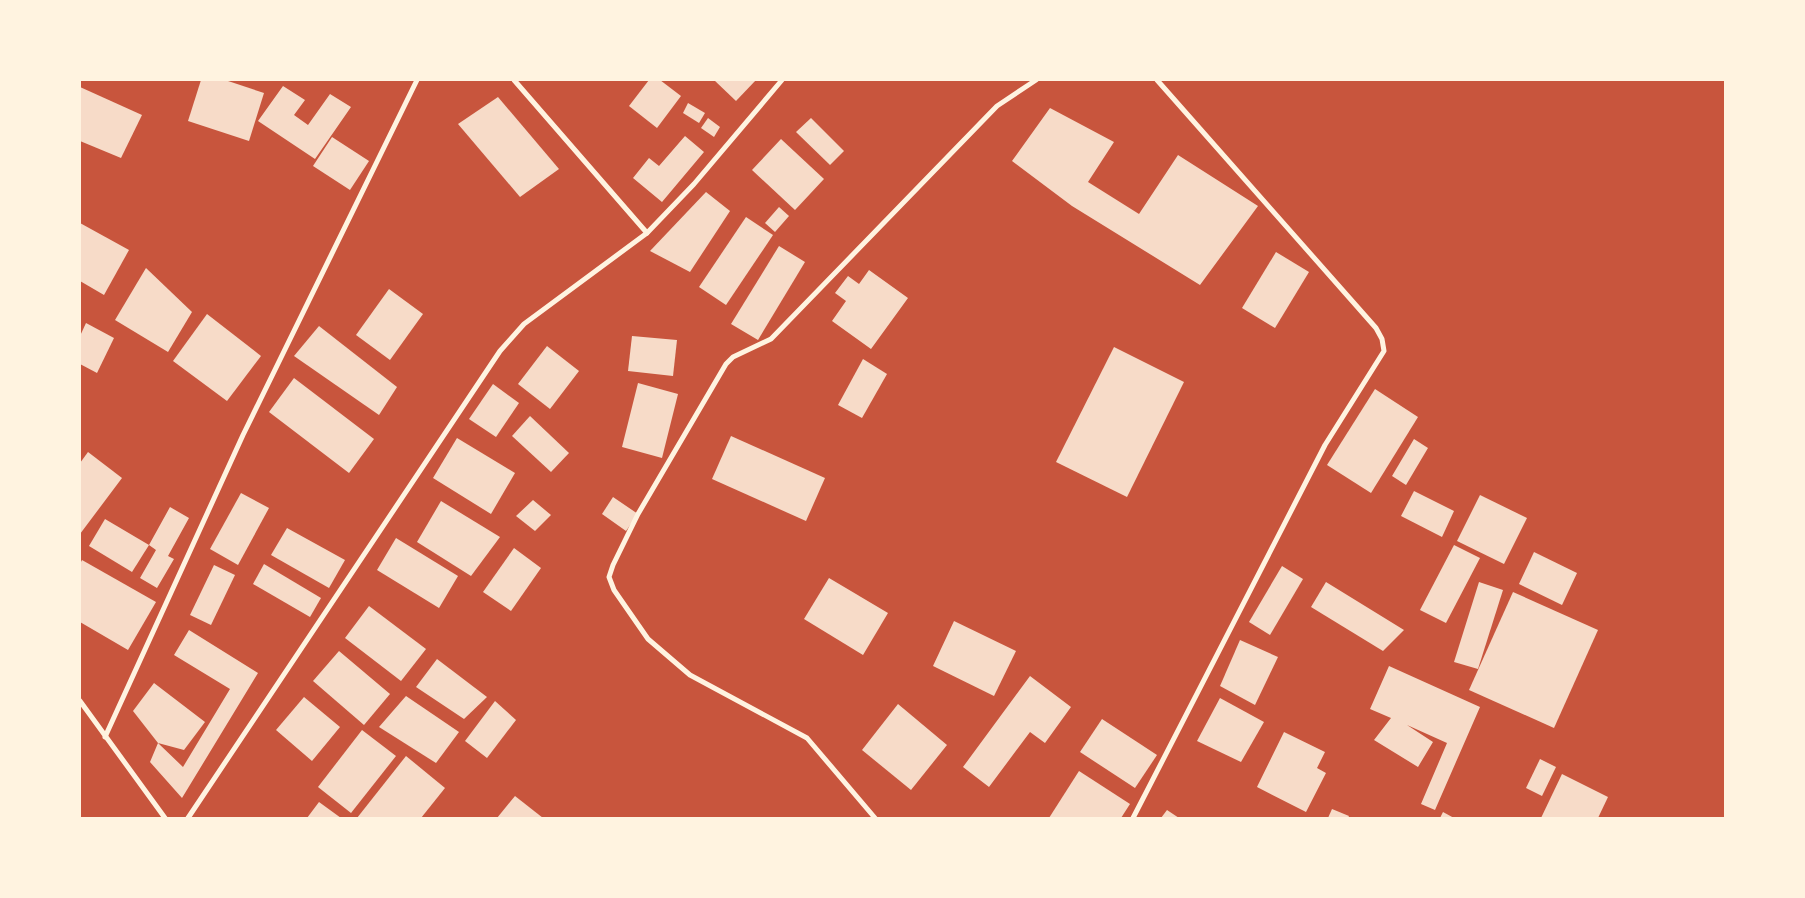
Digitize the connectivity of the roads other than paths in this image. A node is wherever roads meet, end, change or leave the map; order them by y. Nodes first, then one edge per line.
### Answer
1 (417, 80) edge
2 (514, 80) edge
3 (782, 80) edge
4 (1036, 80) edge
5 (1157, 80) edge
6 (647, 233) junction
7 (80, 701) edge
8 (105, 737) junction
9 (165, 818) edge
10 (188, 818) edge
11 (875, 818) edge
12 (1133, 818) edge

1 - 8 street
2 - 6 street
3 - 6 street
4 - 11 street
5 - 12 street
6 - 10 street
7 - 8 street
8 - 9 street

